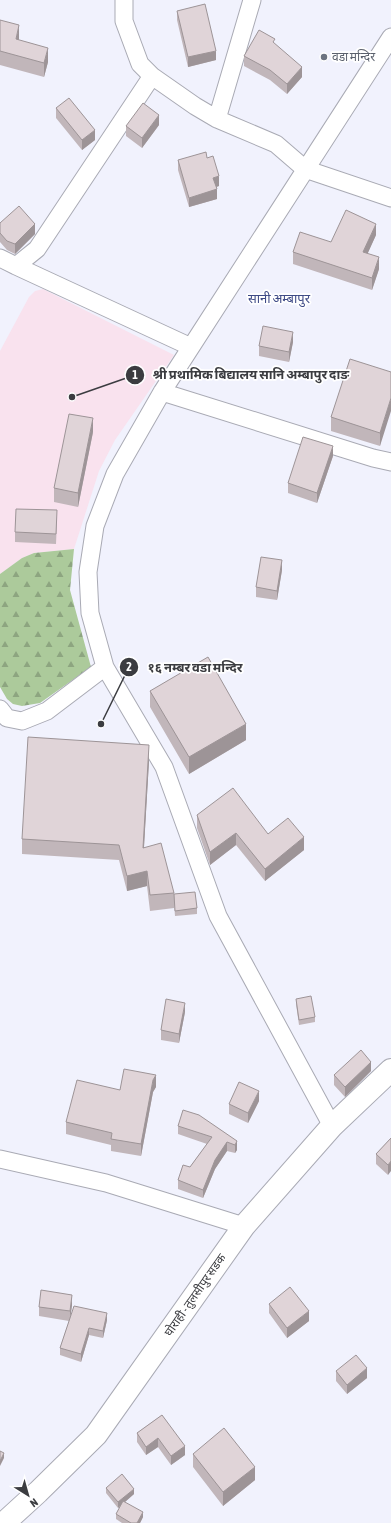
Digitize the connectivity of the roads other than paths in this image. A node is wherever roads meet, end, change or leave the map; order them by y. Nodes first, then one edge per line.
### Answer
1 (124, 0) edge
2 (252, 0) edge
3 (391, 37) edge
4 (152, 76) junction
5 (217, 118) junction
6 (305, 169) junction
7 (391, 198) edge
8 (0, 258) edge
9 (16, 266) junction
10 (191, 347) junction
11 (162, 392) junction
12 (391, 462) edge
13 (105, 668) junction
14 (0, 709) edge
15 (391, 1070) edge
16 (332, 1126) junction
17 (0, 1159) edge
18 (244, 1226) junction
19 (4, 1523) edge

1 - 4 street
2 - 5 street
3 - 6 street
4 - 5 street
4 - 9 street
5 - 6 street
6 - 7 street
6 - 10 street
8 - 9 street
9 - 10 street
10 - 11 street
11 - 12 street
11 - 13 street
13 - 14 street
13 - 16 street
15 - 16 main road, घोराही - तुलसीपुर सडक
16 - 18 main road, घोराही - तुलसीपुर सडक
17 - 18 street
18 - 19 main road, घोराही - तुलसीपुर सडक

